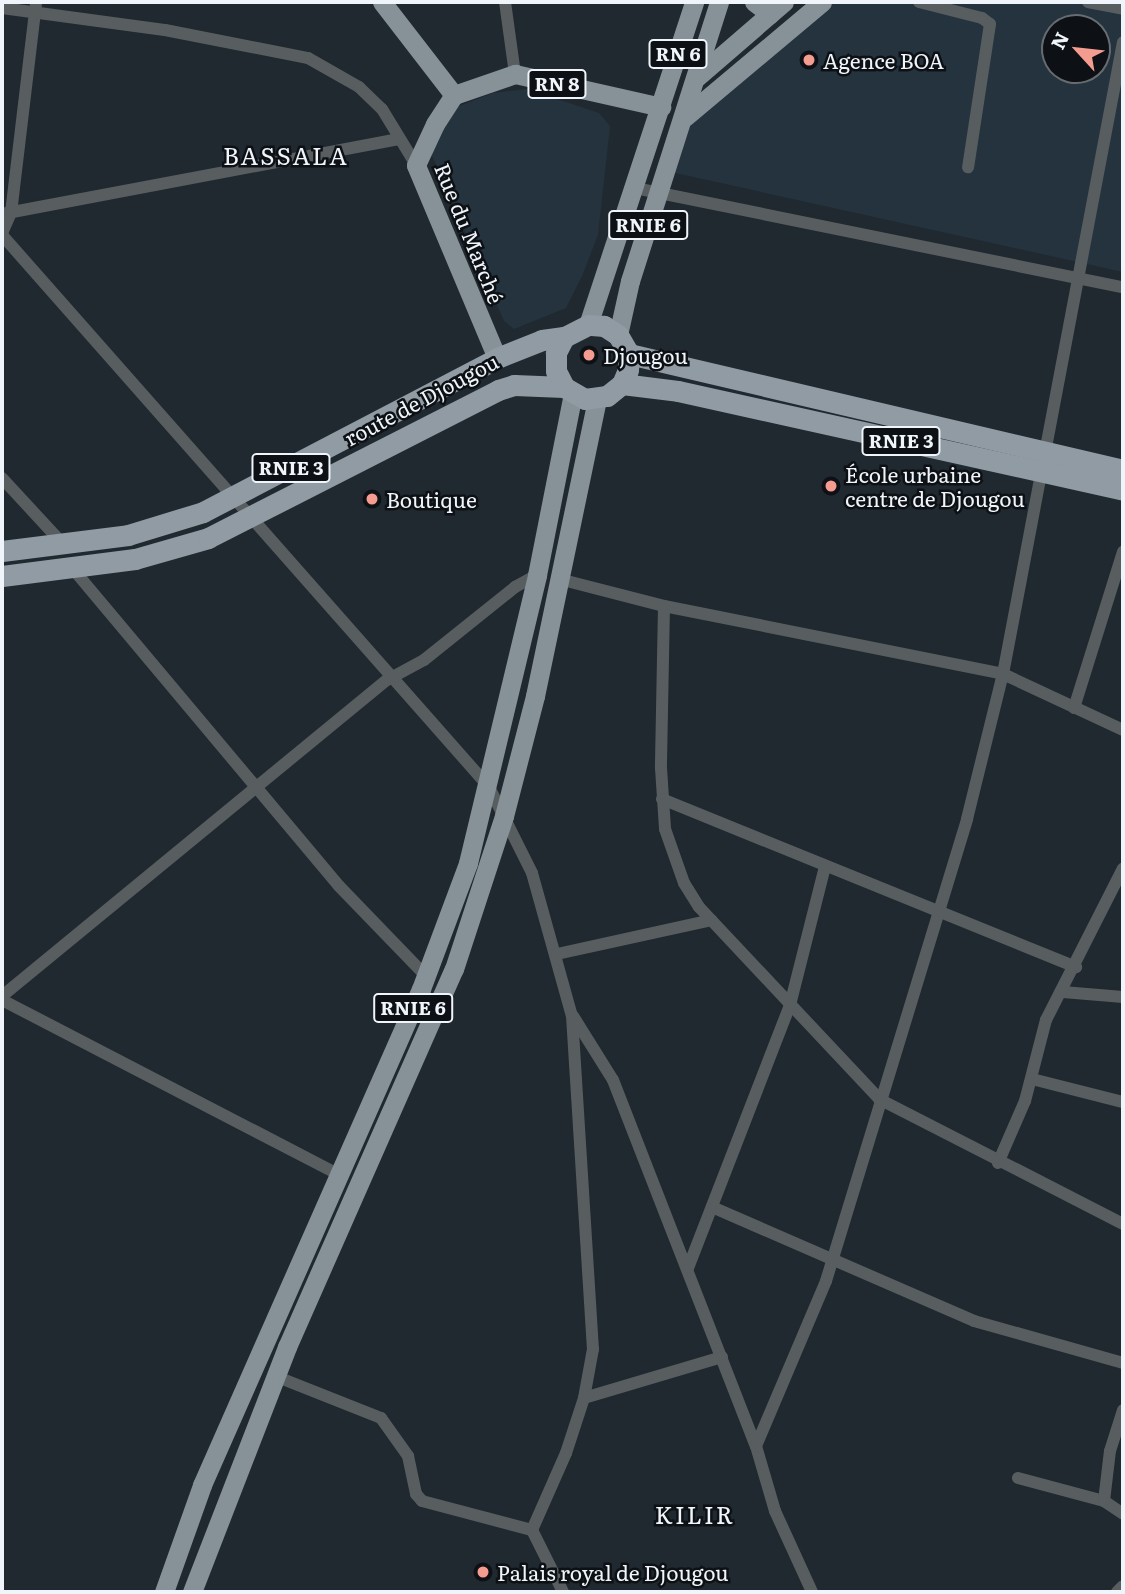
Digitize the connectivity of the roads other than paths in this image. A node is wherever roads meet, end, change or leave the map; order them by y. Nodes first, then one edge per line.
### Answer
1 (382, 2) edge
2 (505, 2) edge
3 (694, 2) edge
4 (719, 2) edge
5 (754, 2) edge
6 (822, 2) edge
7 (919, 2) edge
8 (1088, 2) edge
9 (34, 6) edge
10 (2, 8) edge
11 (777, 8) edge
12 (1123, 9) edge
13 (1123, 42) edge
14 (515, 74) junction
15 (698, 76) junction
16 (454, 95) junction
17 (662, 107) junction
18 (684, 118) junction
19 (399, 139) junction
20 (416, 165) junction
21 (968, 167) dead end
22 (635, 188) junction
23 (659, 192) junction
24 (7, 214) edge
25 (2, 234) edge
26 (1077, 278) junction
27 (1123, 287) edge
28 (588, 324) junction
29 (618, 335) junction
30 (565, 337) junction
31 (629, 354) junction
32 (497, 358) junction
33 (622, 384) junction
34 (569, 391) junction
35 (597, 399) junction
36 (1040, 461) junction
37 (1123, 470) edge
38 (2, 478) edge
39 (1123, 490) edge
40 (237, 497) junction
41 (255, 517) junction
42 (63, 544) junction
43 (2, 551) edge
44 (1123, 552) edge
45 (74, 569) junction
46 (537, 575) junction
47 (2, 576) edge
48 (559, 579) junction
49 (664, 606) junction
50 (1003, 674) junction
51 (395, 677) junction
52 (1074, 708) junction
53 (1123, 730) edge
54 (256, 785) junction
55 (489, 787) junction
56 (662, 799) junction
57 (504, 816) junction
58 (825, 867) junction
59 (1123, 868) edge
60 (940, 916) junction
61 (711, 920) junction
62 (557, 954) junction
63 (1076, 967) junction
64 (426, 976) junction
65 (1063, 992) junction
66 (1123, 997) edge
67 (2, 998) edge
68 (790, 1005) junction
69 (572, 1016) junction
70 (1032, 1079) junction
71 (879, 1099) junction
72 (1123, 1102) edge
73 (998, 1163) junction
74 (337, 1174) junction
75 (712, 1208) junction
76 (1123, 1224) edge
77 (832, 1262) junction
78 (688, 1268) junction
79 (264, 1339) junction
80 (287, 1347) junction
81 (722, 1357) junction
82 (1123, 1363) edge
83 (275, 1376) junction
84 (584, 1398) junction
85 (1123, 1410) edge
86 (756, 1446) junction
87 (1018, 1478) dead end
88 (1104, 1501) junction
89 (1123, 1514) edge
90 (532, 1530) junction
91 (1123, 1586) edge
92 (164, 1592) edge
93 (192, 1592) edge
94 (563, 1592) edge
95 (812, 1592) edge
96 (1117, 1592) edge

1 - 16 main road
2 - 14 street
3 - 17 main road, RN 6
4 - 15 main road, RN 6
5 - 11 main road
6 - 18 main road
7 - 21 street
8 - 12 street
9 - 10 street
9 - 19 street
9 - 24 street
11 - 15 main road
13 - 26 street
14 - 16 main road, RN 8
14 - 17 main road, RN 8
15 - 17 main road
15 - 18 main road, RN 6
16 - 20 main road, Rue du Marché
17 - 22 main road, RNIE 6
18 - 23 main road, RNIE 6
19 - 20 street
19 - 24 street
20 - 32 main road, Rue du Marché
22 - 23 street
22 - 28 main road, RNIE 6
23 - 26 street
23 - 29 main road, RNIE 6
24 - 25 street
25 - 40 street
26 - 27 street
26 - 36 street
28 - 29 highway
28 - 30 highway, RNIE 3
29 - 31 highway
30 - 32 highway, route de Djougou / RNIE 3
30 - 34 highway
31 - 33 highway
31 - 36 highway, RNIE 3
32 - 40 highway, route de Djougou / RNIE 3
33 - 35 highway
33 - 36 highway, RNIE 3
34 - 35 highway, RNIE 3
34 - 41 highway, RNIE 3
34 - 46 main road, RNIE 6
35 - 48 main road, RNIE 6
36 - 37 highway, RNIE 3
36 - 39 highway, RNIE 3
36 - 50 street
38 - 42 street
40 - 41 street
40 - 42 highway, route de Djougou / RNIE 3
41 - 45 highway, RNIE 3
41 - 51 street
42 - 43 highway, route de Djougou / RNIE 3
44 - 52 street
45 - 47 highway, RNIE 3
45 - 54 street
46 - 51 street
46 - 55 main road, RNIE 6
48 - 49 street
48 - 57 main road, RNIE 6
49 - 50 street
49 - 56 street
50 - 52 street
50 - 60 street
51 - 54 street
51 - 55 street
52 - 53 street
54 - 64 street
54 - 67 street
55 - 57 street
55 - 64 main road, RNIE 6
56 - 58 street
56 - 61 street
57 - 62 street
57 - 80 main road, RNIE 6
58 - 60 street
58 - 68 street
59 - 63 street
60 - 63 street
60 - 71 street
61 - 62 street
61 - 68 street
62 - 69 street
63 - 65 street
64 - 74 main road, RNIE 6
65 - 66 street
65 - 70 street
67 - 74 street
68 - 71 street
68 - 75 street
69 - 78 street
69 - 84 street
70 - 72 street
70 - 73 street
71 - 73 street
71 - 77 street
73 - 76 street
74 - 79 main road, RNIE 6
75 - 77 street
75 - 78 street
77 - 82 street
77 - 86 street
78 - 81 street
79 - 80 main road
79 - 92 main road, RNIE 6
80 - 83 main road, RNIE 6
81 - 84 street
81 - 86 street
83 - 90 street
83 - 93 main road, RNIE 6
84 - 90 street
85 - 88 street
86 - 95 street
87 - 88 street
88 - 89 street
90 - 94 street
91 - 96 street

